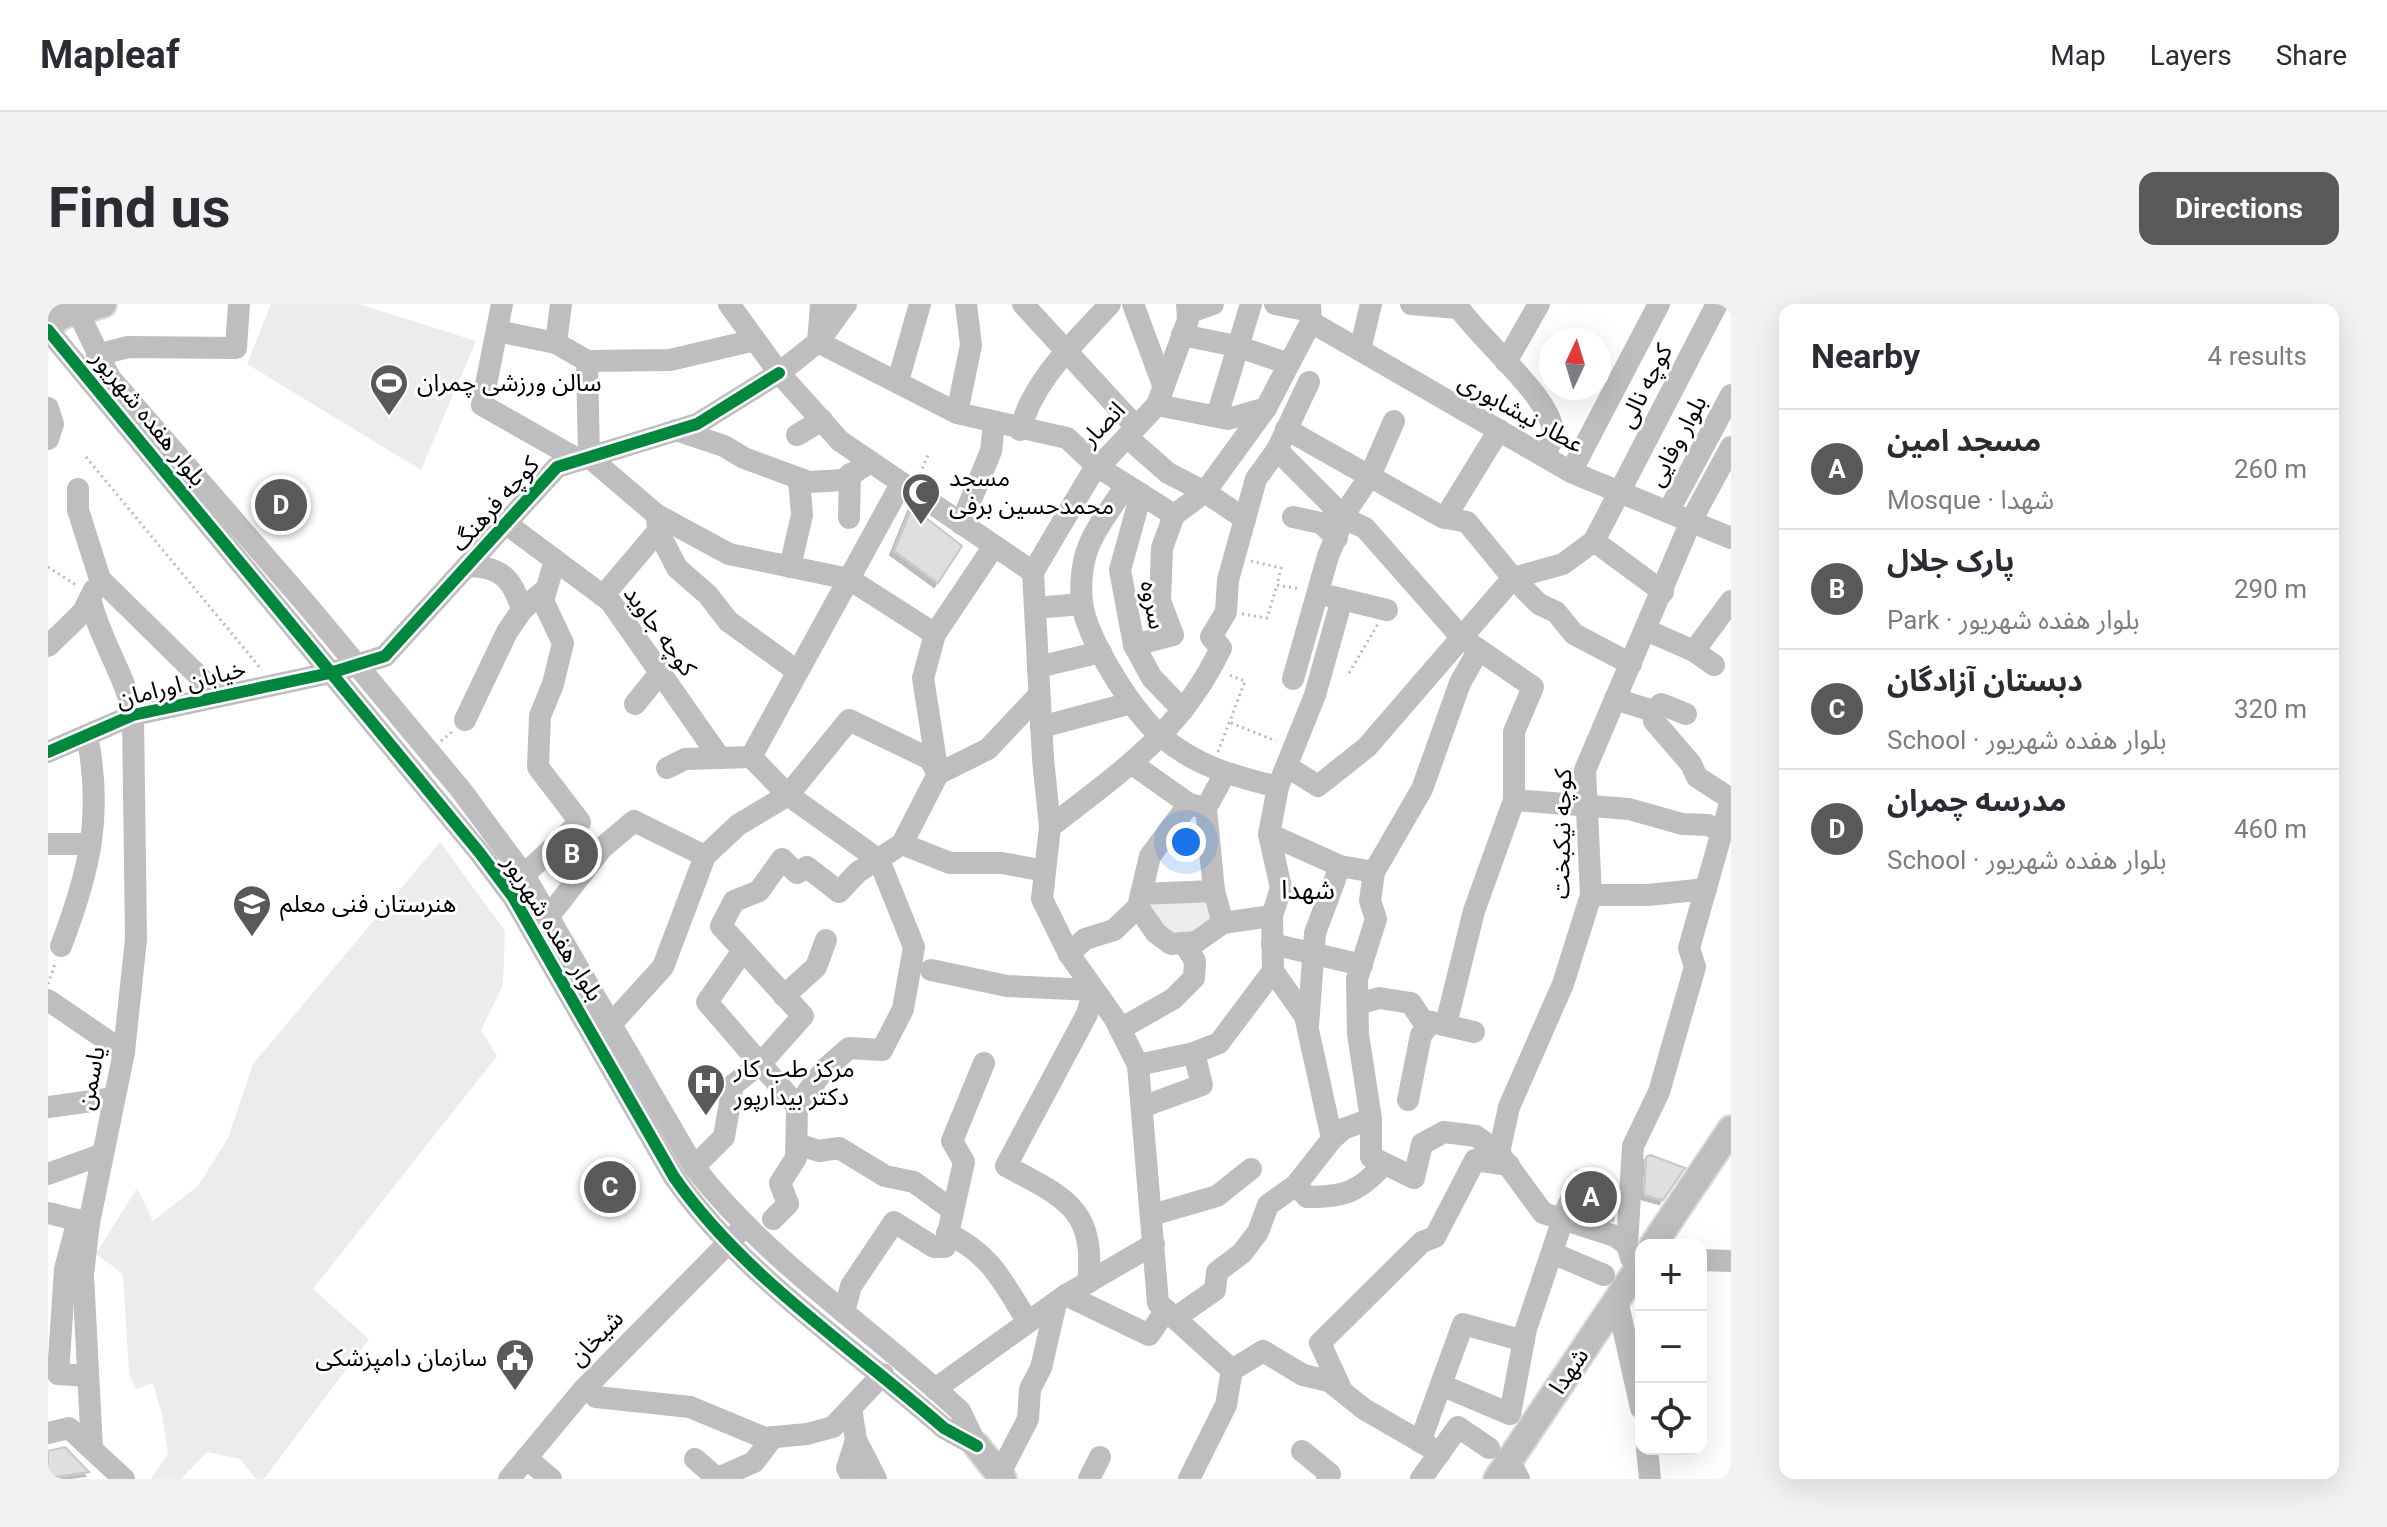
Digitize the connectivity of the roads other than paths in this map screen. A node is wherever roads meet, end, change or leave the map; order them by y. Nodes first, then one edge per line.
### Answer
1 (239, 304) edge
2 (502, 304) edge
3 (561, 304) edge
4 (729, 304) edge
5 (821, 304) edge
6 (846, 304) edge
7 (920, 304) edge
8 (966, 304) edge
9 (1023, 304) edge
10 (1133, 304) edge
11 (1213, 304) edge
12 (1251, 304) edge
13 (1275, 304) edge
14 (1371, 304) edge
15 (1411, 304) edge
16 (1539, 304) edge
17 (1659, 304) edge
18 (1717, 304) edge
19 (1105, 305) edge
20 (1457, 306) edge
21 (81, 307) edge
22 (1310, 312) edge
23 (1186, 317) edge
24 (48, 330) edge
25 (497, 331) junction
26 (755, 340) junction
27 (818, 342) junction
28 (556, 343) junction
29 (1236, 346) junction
30 (1066, 350) junction
31 (1360, 350) junction
32 (97, 355) junction
33 (587, 361) junction
34 (1506, 362) junction
35 (1289, 364) junction
36 (779, 373) junction
37 (898, 381) junction
38 (1309, 382) dead end
39 (1160, 395) junction
40 (1731, 395) edge
41 (1270, 400) junction
42 (48, 408) edge
43 (1297, 408) junction
44 (957, 413) junction
45 (1217, 416) junction
46 (822, 420) junction
47 (1394, 421) dead end
48 (994, 423) junction
49 (1286, 429) junction
50 (676, 430) junction
51 (1020, 430) junction
52 (1499, 430) junction
53 (1132, 432) junction
54 (797, 435) dead end
55 (48, 439) edge
56 (1731, 447) edge
57 (1277, 450) junction
58 (1544, 456) junction
59 (584, 459) junction
60 (870, 462) junction
61 (1098, 467) junction
62 (1571, 472) junction
63 (850, 474) junction
64 (1370, 476) junction
65 (799, 479) junction
66 (901, 484) junction
67 (78, 489) dead end
68 (1134, 490) junction
69 (1205, 492) junction
70 (1620, 492) junction
71 (1668, 512) junction
72 (1174, 515) junction
73 (1293, 517) dead end
74 (849, 518) dead end
75 (1445, 518) junction
76 (1245, 519) junction
77 (1691, 521) junction
78 (504, 522) junction
79 (658, 523) junction
80 (961, 524) junction
81 (1341, 528) junction
82 (1731, 538) edge
83 (1594, 541) junction
84 (994, 546) junction
85 (555, 560) junction
86 (470, 566) junction
87 (790, 567) junction
88 (1033, 572) junction
89 (1513, 578) junction
90 (849, 579) junction
91 (95, 588) junction
92 (546, 589) junction
93 (1663, 592) junction
94 (1318, 593) junction
95 (603, 596) junction
96 (1342, 599) junction
97 (1731, 601) edge
98 (1082, 604) junction
99 (1035, 608) junction
100 (522, 610) junction
101 (1387, 610) dead end
102 (1646, 630) junction
103 (935, 634) junction
104 (1470, 644) junction
105 (1134, 645) junction
106 (48, 646) edge
107 (1694, 651) junction
108 (1101, 652) junction
109 (356, 664) junction
110 (1631, 664) junction
111 (1714, 665) dead end
112 (1038, 667) junction
113 (797, 671) junction
114 (330, 673) junction
115 (660, 673) junction
116 (1293, 679) dead end
117 (1039, 695) junction
118 (219, 696) junction
119 (1615, 699) junction
120 (1131, 703) junction
121 (635, 704) dead end
122 (1183, 710) junction
123 (1653, 711) junction
124 (1686, 714) dead end
125 (133, 715) junction
126 (465, 720) road end
127 (1041, 727) junction
128 (87, 735) junction
129 (1162, 737) junction
130 (48, 752) edge
131 (751, 757) junction
132 (720, 758) junction
133 (1131, 763) junction
134 (1287, 767) junction
135 (667, 768) dead end
136 (1217, 771) junction
137 (938, 774) junction
138 (788, 795) junction
139 (1514, 800) junction
140 (1731, 800) edge
141 (1197, 806) junction
142 (1586, 807) junction
143 (1050, 827) junction
144 (1722, 832) junction
145 (1269, 834) junction
146 (48, 844) edge
147 (90, 844) junction
148 (902, 844) junction
149 (705, 856) junction
150 (879, 860) junction
151 (1340, 866) junction
152 (1722, 869) edge
153 (1045, 871) junction
154 (1374, 872) junction
155 (524, 875) junction
156 (1706, 889) junction
157 (1214, 891) junction
158 (1591, 895) junction
159 (1140, 900) junction
160 (549, 916) junction
161 (1272, 916) junction
162 (1223, 923) junction
163 (826, 940) dead end
164 (1184, 943) junction
165 (1272, 944) junction
166 (61, 946) road end
167 (742, 952) junction
168 (1069, 954) junction
169 (1312, 956) junction
170 (1362, 965) junction
171 (931, 970) dead end
172 (1273, 971) junction
173 (1094, 990) junction
174 (784, 996) junction
175 (1358, 1004) junction
176 (52, 1009) edge
177 (612, 1023) junction
178 (1438, 1023) junction
179 (1308, 1026) junction
180 (1120, 1029) junction
181 (1474, 1032) dead end
182 (124, 1052) junction
183 (1194, 1053) junction
184 (762, 1062) junction
185 (984, 1063) dead end
186 (1138, 1065) junction
187 (114, 1098) junction
188 (1408, 1100) dead end
189 (797, 1106) junction
190 (48, 1107) edge
191 (1142, 1107) junction
192 (1371, 1119) junction
193 (1731, 1129) edge
194 (1332, 1139) junction
195 (797, 1144) junction
196 (103, 1154) junction
197 (1504, 1159) junction
198 (1378, 1160) junction
199 (694, 1167) junction
200 (1251, 1169) dead end
201 (48, 1174) edge
202 (1296, 1185) junction
203 (952, 1210) junction
204 (48, 1213) edge
205 (1152, 1215) junction
206 (1553, 1216) junction
207 (773, 1219) dead end
208 (84, 1221) junction
209 (947, 1233) junction
210 (742, 1239) junction
211 (1637, 1239) edge
212 (1652, 1239) edge
213 (1154, 1244) junction
214 (1552, 1253) junction
215 (1635, 1256) edge
216 (1707, 1260) edge
217 (1731, 1261) edge
218 (1635, 1265) edge
219 (1604, 1275) dead end
220 (1088, 1283) junction
221 (1061, 1299) junction
222 (1617, 1300) junction
223 (844, 1312) junction
224 (1171, 1314) junction
225 (1028, 1322) junction
226 (1524, 1341) junction
227 (1232, 1370) junction
228 (883, 1374) junction
229 (1635, 1383) edge
230 (1441, 1385) junction
231 (935, 1389) junction
232 (1342, 1391) junction
233 (596, 1397) junction
234 (851, 1408) junction
235 (48, 1433) edge
236 (773, 1437) junction
237 (856, 1440) junction
238 (977, 1446) junction
239 (1430, 1448) junction
240 (92, 1449) junction
241 (1302, 1451) dead end
242 (1648, 1455) edge
243 (1100, 1457) dead end
244 (695, 1459) dead end
245 (1503, 1467) edge
246 (536, 1471) edge
247 (1001, 1477) edge
248 (124, 1479) edge
249 (509, 1479) edge
250 (718, 1479) edge
251 (853, 1479) edge
252 (876, 1479) edge
253 (1089, 1479) edge
254 (1189, 1479) edge
255 (1327, 1479) edge
256 (1421, 1479) edge
257 (1650, 1479) edge

1 - 32 street
2 - 25 street
3 - 28 street
4 - 26 street
5 - 27 street
6 - 27 street, کوچه فرهنگ
7 - 37 street
8 - 44 street
9 - 30 street
10 - 39 street
11 - 23 street
12 - 29 street
13 - 22 street, عطار نیشابوری
14 - 31 street
15 - 20 street
16 - 34 street
17 - 62 street
18 - 70 street, کوچه نالی
19 - 30 street
20 - 34 street
21 - 24 main road
21 - 32 street, بلوار هفده شهریور
22 - 31 street, عطار نیشابوری
22 - 35 street
23 - 29 street
23 - 39 street, انصار
24 - 114 street, بلوار هفده شهریور
25 - 28 street
25 - 59 street
26 - 33 street
26 - 36 street
27 - 36 street, کوچه فرهنگ
27 - 37 street
28 - 33 street
29 - 35 street
29 - 45 street
30 - 51 street
30 - 53 street
31 - 52 street, عطار نیشابوری
32 - 109 street, بلوار هفده شهریور
33 - 59 street
34 - 58 street
35 - 41 street
36 - 46 street
36 - 50 street, کوچه فرهنگ
37 - 44 street
38 - 43 street
39 - 45 street
39 - 53 street, انصار
40 - 71 street, بلوار وفایی
41 - 43 street
41 - 45 street
41 - 69 street
42 - 55 street
43 - 49 street
44 - 48 street
46 - 54 street
46 - 60 street
47 - 64 street
48 - 51 street
48 - 80 street
49 - 57 street
49 - 64 street
50 - 59 street, کوچه فرهنگ
50 - 65 street
51 - 61 street
52 - 58 street, عطار نیشابوری
52 - 75 street
53 - 61 street, انصار
53 - 69 street
56 - 77 street, بلوار وفایی
57 - 76 street
57 - 81 street
58 - 62 street, عطار نیشابوری
59 - 78 street, کوچه فرهنگ
59 - 79 street
60 - 63 street
60 - 66 street
61 - 68 street
61 - 88 street, انصار
62 - 70 street, عطار نیشابوری
63 - 65 street
63 - 74 street
64 - 75 street
64 - 81 street
65 - 87 street
66 - 80 street
66 - 90 street
67 - 91 street, یاسمن
68 - 72 street
68 - 98 street
68 - 105 street, سروه
69 - 72 street
69 - 76 street
70 - 71 street, عطار نیشابوری
70 - 83 street, کوچه نالی
71 - 77 street, عطار نیشابوری
72 - 105 street
73 - 81 street
75 - 89 street
76 - 122 street
77 - 82 street, عطار نیشابوری
77 - 93 street, کوچه نیکبخت
78 - 85 street, کوچه جاوید
78 - 86 street, کوچه فرهنگ
79 - 87 street
79 - 95 street
79 - 113 street
80 - 84 street
81 - 94 street
81 - 104 street
83 - 89 street
83 - 93 street
84 - 88 street
84 - 103 street
85 - 92 street
85 - 95 street, کوچه جاوید
86 - 100 street
86 - 109 street, کوچه فرهنگ
87 - 90 street
88 - 99 street
89 - 104 street
89 - 110 street
90 - 103 street
90 - 113 street
91 - 106 street
91 - 118 street
91 - 125 street, یاسمن
92 - 100 street
92 - 155 street
93 - 102 street, کوچه نیکبخت
94 - 96 street
94 - 116 street
95 - 115 street, کوچه جاوید
96 - 101 street
96 - 134 street
97 - 107 street
98 - 99 street
98 - 108 street
99 - 112 street
100 - 126 street
102 - 107 street
102 - 110 street, کوچه نیکبخت
103 - 137 street
104 - 134 street
104 - 139 street
104 - 154 street
105 - 122 street, سروه
107 - 111 street
108 - 112 street
108 - 120 street
109 - 114 street, کوچه فرهنگ
109 - 155 street, بلوار هفده شهریور
110 - 119 street, کوچه نیکبخت
112 - 117 street
113 - 131 street
114 - 118 street, خیابان اورامان
114 - 210 street, بلوار هفده شهریور
115 - 121 street
115 - 132 street, کوچه جاوید
117 - 127 street
117 - 137 street
118 - 125 street, خیابان اورامان
119 - 123 street
119 - 142 street, کوچه نیکبخت
120 - 127 street
120 - 129 street
122 - 129 street
123 - 124 street
123 - 140 street
125 - 128 street, خیابان اورامان
125 - 182 street, یاسمن
127 - 143 street
128 - 130 street, خیابان اورامان
128 - 147 street
129 - 133 street
129 - 136 street
131 - 132 street
131 - 138 street
132 - 135 street
133 - 141 street
133 - 143 street
134 - 136 street
134 - 145 street
136 - 141 street
137 - 138 street
137 - 148 street
138 - 149 street
138 - 150 street
139 - 142 street
139 - 178 street
140 - 144 street
141 - 157 street
141 - 159 street
142 - 144 street
142 - 158 street, کوچه نیکبخت
143 - 153 street
144 - 152 street
145 - 151 street
145 - 161 street
146 - 147 street
147 - 166 street
148 - 150 street
148 - 153 street
149 - 160 street
149 - 177 street
150 - 167 street
150 - 189 street
151 - 154 street
151 - 169 street
152 - 156 street
153 - 168 street
154 - 170 street
155 - 160 street, بلوار هفده شهریور
156 - 158 street
156 - 211 street
157 - 159 street
157 - 162 street
158 - 197 street, کوچه نیکبخت
159 - 164 street
159 - 168 street
160 - 177 street, بلوار هفده شهریور
161 - 162 street
161 - 165 street
162 - 164 street
163 - 174 street
164 - 180 street
165 - 169 street
165 - 172 street
167 - 174 street
167 - 184 street
168 - 173 street
169 - 170 street
169 - 179 street
170 - 175 street
171 - 173 street
172 - 179 street
172 - 183 street
173 - 180 street
173 - 220 street
174 - 184 street
175 - 178 street
175 - 192 street
176 - 182 street
177 - 199 street, بلوار هفده شهریور
178 - 181 street
178 - 188 street
179 - 194 street
180 - 186 street
182 - 187 street, یاسمن
183 - 186 street
183 - 191 street
184 - 189 street
184 - 199 street
185 - 203 street
186 - 191 street
187 - 190 street
187 - 196 street, یاسمن
189 - 195 street
191 - 205 street
192 - 194 street
192 - 198 street
193 - 212 main road, شهدا
194 - 202 street
195 - 203 street
195 - 207 street
196 - 201 street
196 - 208 street, یاسمن
197 - 198 street
197 - 206 street
197 - 232 street
198 - 202 street
199 - 210 street, بلوار هفده شهریور
200 - 205 street
202 - 224 street
203 - 209 street
204 - 208 street
205 - 213 street
206 - 214 street
206 - 215 street
208 - 240 street, یاسمن
209 - 223 street
209 - 225 street
210 - 223 street, بلوار هفده شهریور
210 - 228 street, بلوار هفده شهریور
210 - 233 street, شیخان
210 - 246 street, شیخان
213 - 220 street
213 - 224 street
214 - 219 street
214 - 226 street
216 - 217 street
218 - 222 main road, شهدا
220 - 221 street
221 - 224 street
221 - 225 street
221 - 247 street
222 - 229 street
222 - 245 main road, شهدا
223 - 231 street, بلوار هفده شهریور
224 - 227 street
225 - 231 street
226 - 230 street
226 - 230 street
227 - 232 street
227 - 254 street
228 - 234 street
228 - 238 street, بلوار هفده شهریور
230 - 239 street
231 - 238 street, بلوار هفده شهریور
232 - 239 street
233 - 236 street
233 - 246 street, شیخان
234 - 236 street
234 - 237 street
235 - 240 street
236 - 250 street
237 - 251 street
237 - 252 street
238 - 247 main road, بلوار هفده شهریور
239 - 245 street
239 - 256 street
240 - 248 street
241 - 255 street
242 - 257 street
243 - 253 street
244 - 250 street
246 - 249 street, شیخان

